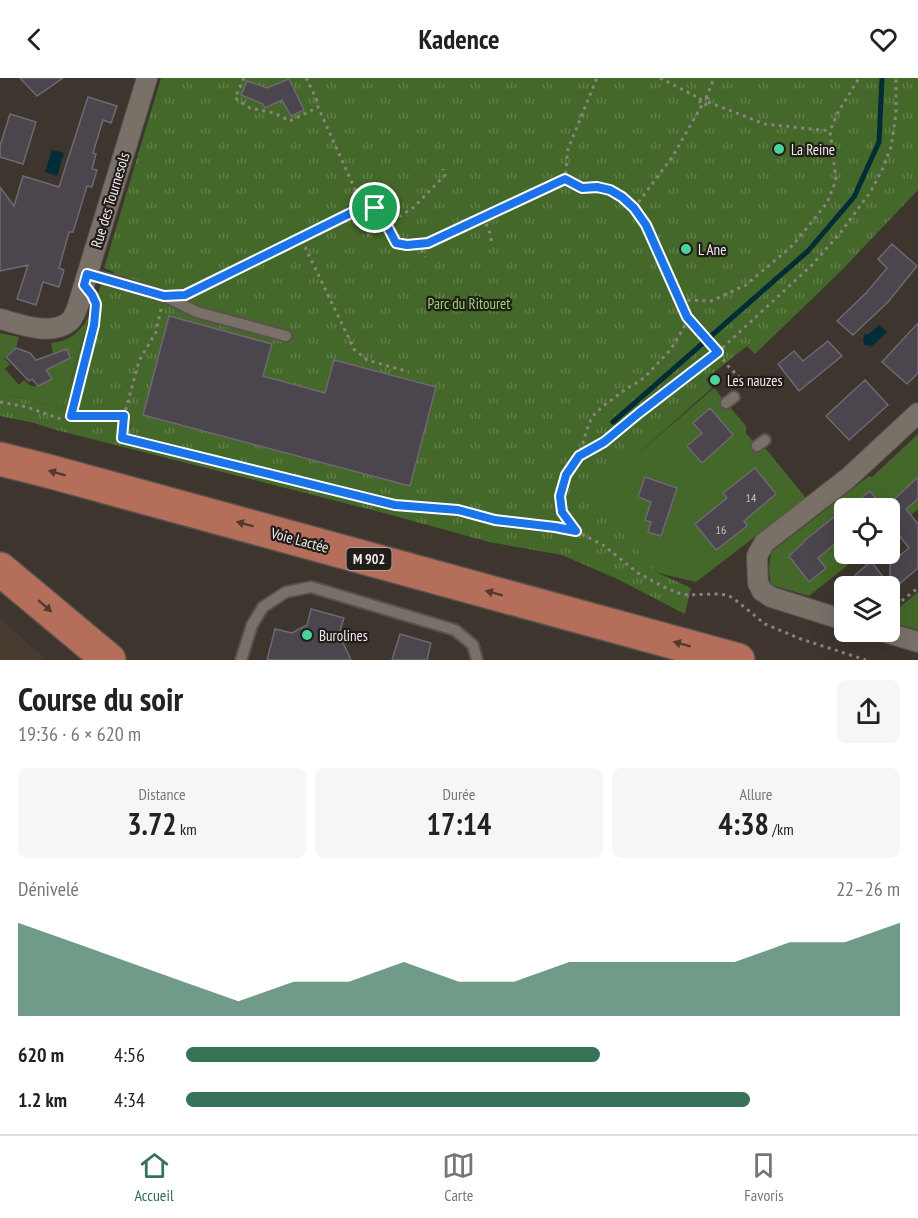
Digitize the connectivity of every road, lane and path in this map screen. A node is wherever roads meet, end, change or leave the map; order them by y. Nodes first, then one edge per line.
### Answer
1 (147, 78) edge
2 (243, 78) edge
3 (306, 78) edge
4 (597, 78) edge
5 (660, 78) edge
6 (714, 78) edge
7 (859, 78) edge
8 (896, 78) edge
9 (701, 99) junction
10 (707, 100) junction
11 (702, 105) junction
12 (318, 107) junction
13 (830, 131) junction
14 (444, 168) dead end
15 (565, 179) junction
16 (363, 207) junction
17 (634, 208) junction
18 (483, 217) junction
19 (387, 225) junction
20 (367, 236) dead end
21 (418, 243) junction
22 (492, 244) dead end
23 (305, 247) dead end
24 (425, 257) dead end
25 (86, 280) junction
26 (164, 296) junction
27 (680, 300) junction
28 (687, 317) junction
29 (0, 319) edge
30 (286, 336) dead end
31 (718, 352) junction
32 (409, 372) dead end
33 (740, 378) dead end
34 (0, 402) edge
35 (918, 413) edge
36 (71, 416) junction
37 (124, 416) junction
38 (579, 456) junction
39 (0, 459) edge
40 (576, 531) junction
41 (0, 568) edge
42 (918, 588) edge
43 (900, 602) edge
44 (834, 617) edge
45 (900, 637) edge
46 (918, 642) edge
47 (109, 660) edge
48 (241, 660) edge
49 (477, 660) edge
50 (738, 660) edge
51 (867, 660) edge

1 - 25 street, Rue des Tournesols
2 - 12 path
3 - 12 path
4 - 15 path
5 - 9 path
6 - 10 path
7 - 13 path
8 - 31 path
9 - 10 path
9 - 11 path
10 - 11 path
10 - 13 path
11 - 17 path
12 - 16 path
13 - 27 path
14 - 19 path
15 - 17 path
15 - 18 path
16 - 19 path
16 - 26 path
17 - 27 path
18 - 21 path
18 - 22 path
19 - 20 path
19 - 21 path
21 - 24 path
23 - 32 path
25 - 26 lane
25 - 29 street, Rue des Tournesols
25 - 36 path
26 - 30 lane
26 - 37 path
27 - 28 path
28 - 31 path
28 - 38 path
31 - 33 path
31 - 38 path
34 - 36 path
35 - 44 street
36 - 37 path
37 - 40 path
38 - 40 path
50 -> 39 highway, Voie Lactée / M 902
40 - 51 path
41 -> 47 highway
42 - 43 path
45 - 46 street
48 - 49 lane

